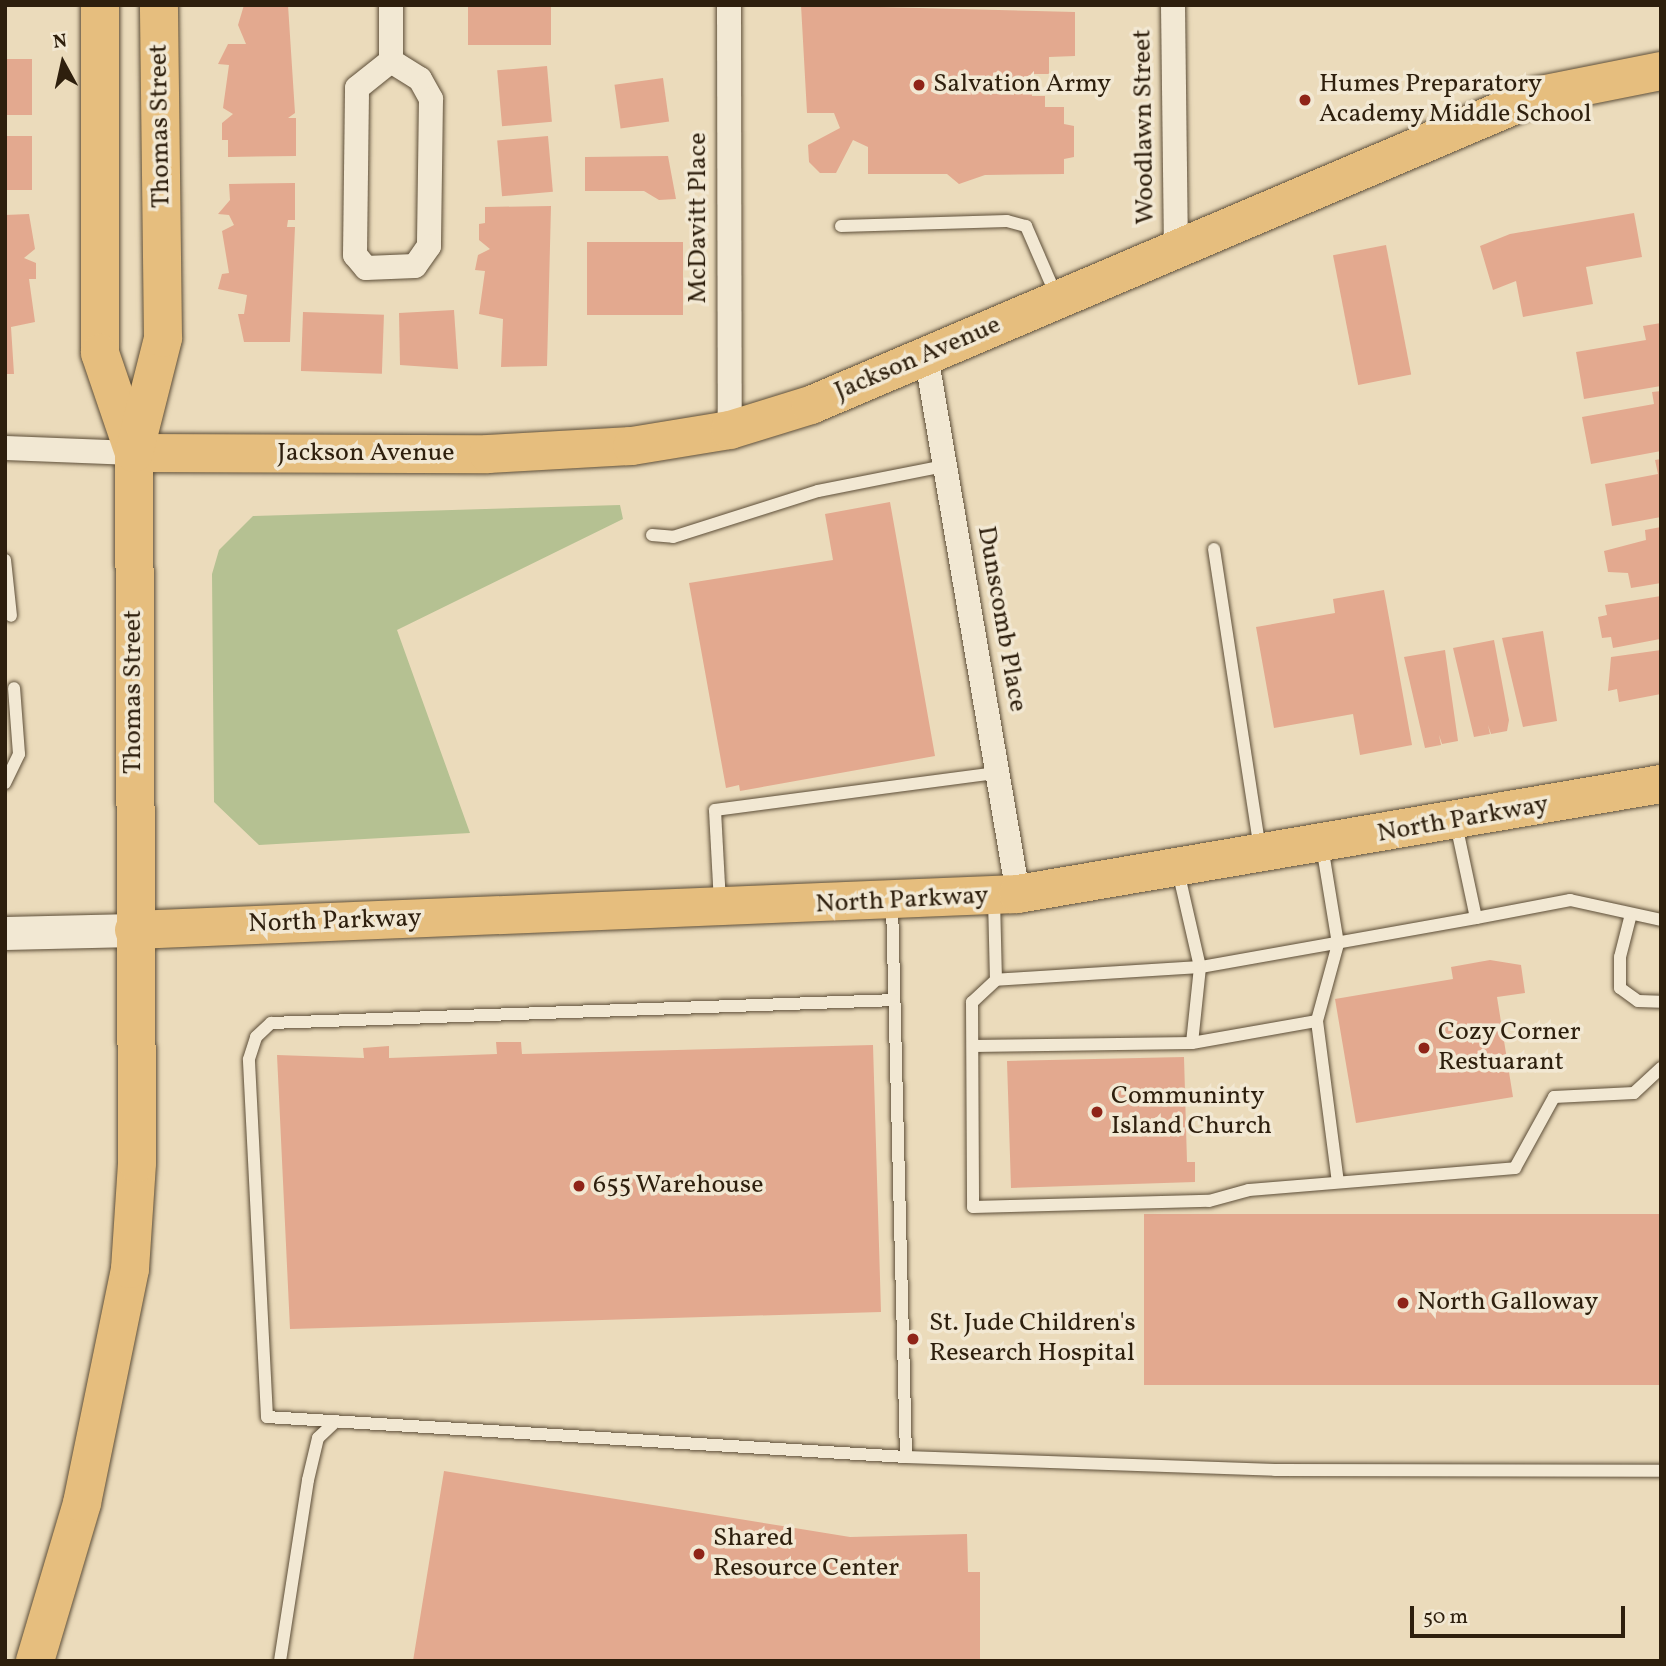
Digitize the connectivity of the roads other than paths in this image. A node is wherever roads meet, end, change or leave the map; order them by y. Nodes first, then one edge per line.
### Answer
1 (100, 5) edge
2 (159, 5) edge
3 (391, 5) edge
4 (729, 5) edge
5 (1173, 5) edge
6 (391, 61) junction
7 (1661, 71) edge
8 (841, 226) dead end
9 (1176, 248) junction
10 (1057, 299) junction
11 (926, 355) junction
12 (730, 430) junction
13 (5, 448) edge
14 (134, 453) junction
15 (944, 466) junction
16 (652, 535) dead end
17 (1214, 549) dead end
18 (5, 560) edge
19 (11, 616) dead end
20 (14, 688) dead end
21 (998, 773) junction
22 (5, 783) edge
23 (1661, 784) edge
24 (1455, 821) junction
25 (1322, 846) junction
26 (1261, 856) junction
27 (1177, 869) junction
28 (1006, 895) junction
29 (892, 901) junction
30 (720, 911) junction
31 (1631, 914) junction
32 (1476, 918) junction
33 (1661, 920) edge
34 (134, 930) junction
35 (5, 933) edge
36 (1338, 944) junction
37 (1200, 967) junction
38 (996, 980) junction
39 (894, 999) junction
40 (1661, 1002) edge
41 (1317, 1021) junction
42 (1192, 1043) junction
43 (973, 1046) junction
44 (1661, 1068) edge
45 (1338, 1182) junction
46 (336, 1422) junction
47 (906, 1457) junction
48 (1661, 1471) edge
49 (35, 1661) edge
50 (280, 1661) edge

1 - 14 main road, Thomas Street
2 - 14 main road, Thomas Street
3 - 6 street
4 - 12 street, McDavitt Place
5 - 9 street, Woodlawn Street
6 - 6 street
7 - 9 main road, Jackson Avenue
8 - 10 lane
9 - 10 main road, Jackson Avenue
10 - 11 main road, Jackson Avenue
11 - 12 main road, Jackson Avenue
11 - 15 street, Dunscomb Place
12 - 14 main road, Jackson Avenue
13 - 14 street
14 - 34 main road, Thomas Street
15 - 16 lane
15 - 21 street, Dunscomb Place
17 - 26 lane
18 - 19 lane
20 - 22 lane
21 - 28 street, Dunscomb Place
21 - 30 lane
23 - 24 main road, North Parkway
24 - 25 main road, North Parkway
24 - 32 lane
25 - 26 main road, North Parkway
25 - 36 lane
26 - 27 main road, North Parkway
27 - 28 main road, North Parkway
27 - 37 lane
28 - 29 main road, North Parkway
28 - 38 lane
29 - 30 main road, North Parkway
29 - 39 lane
30 - 34 main road, North Parkway
31 - 32 lane
31 - 33 lane
31 - 40 lane
32 - 36 lane
34 - 35 main road
34 - 49 main road, Thomas Street
36 - 37 lane
36 - 41 lane
37 - 38 lane
37 - 42 lane
38 - 43 lane
39 - 46 lane
39 - 47 lane
41 - 42 lane
41 - 45 lane
42 - 43 lane
43 - 45 lane
44 - 45 lane
46 - 47 lane
46 - 50 lane
47 - 48 lane

